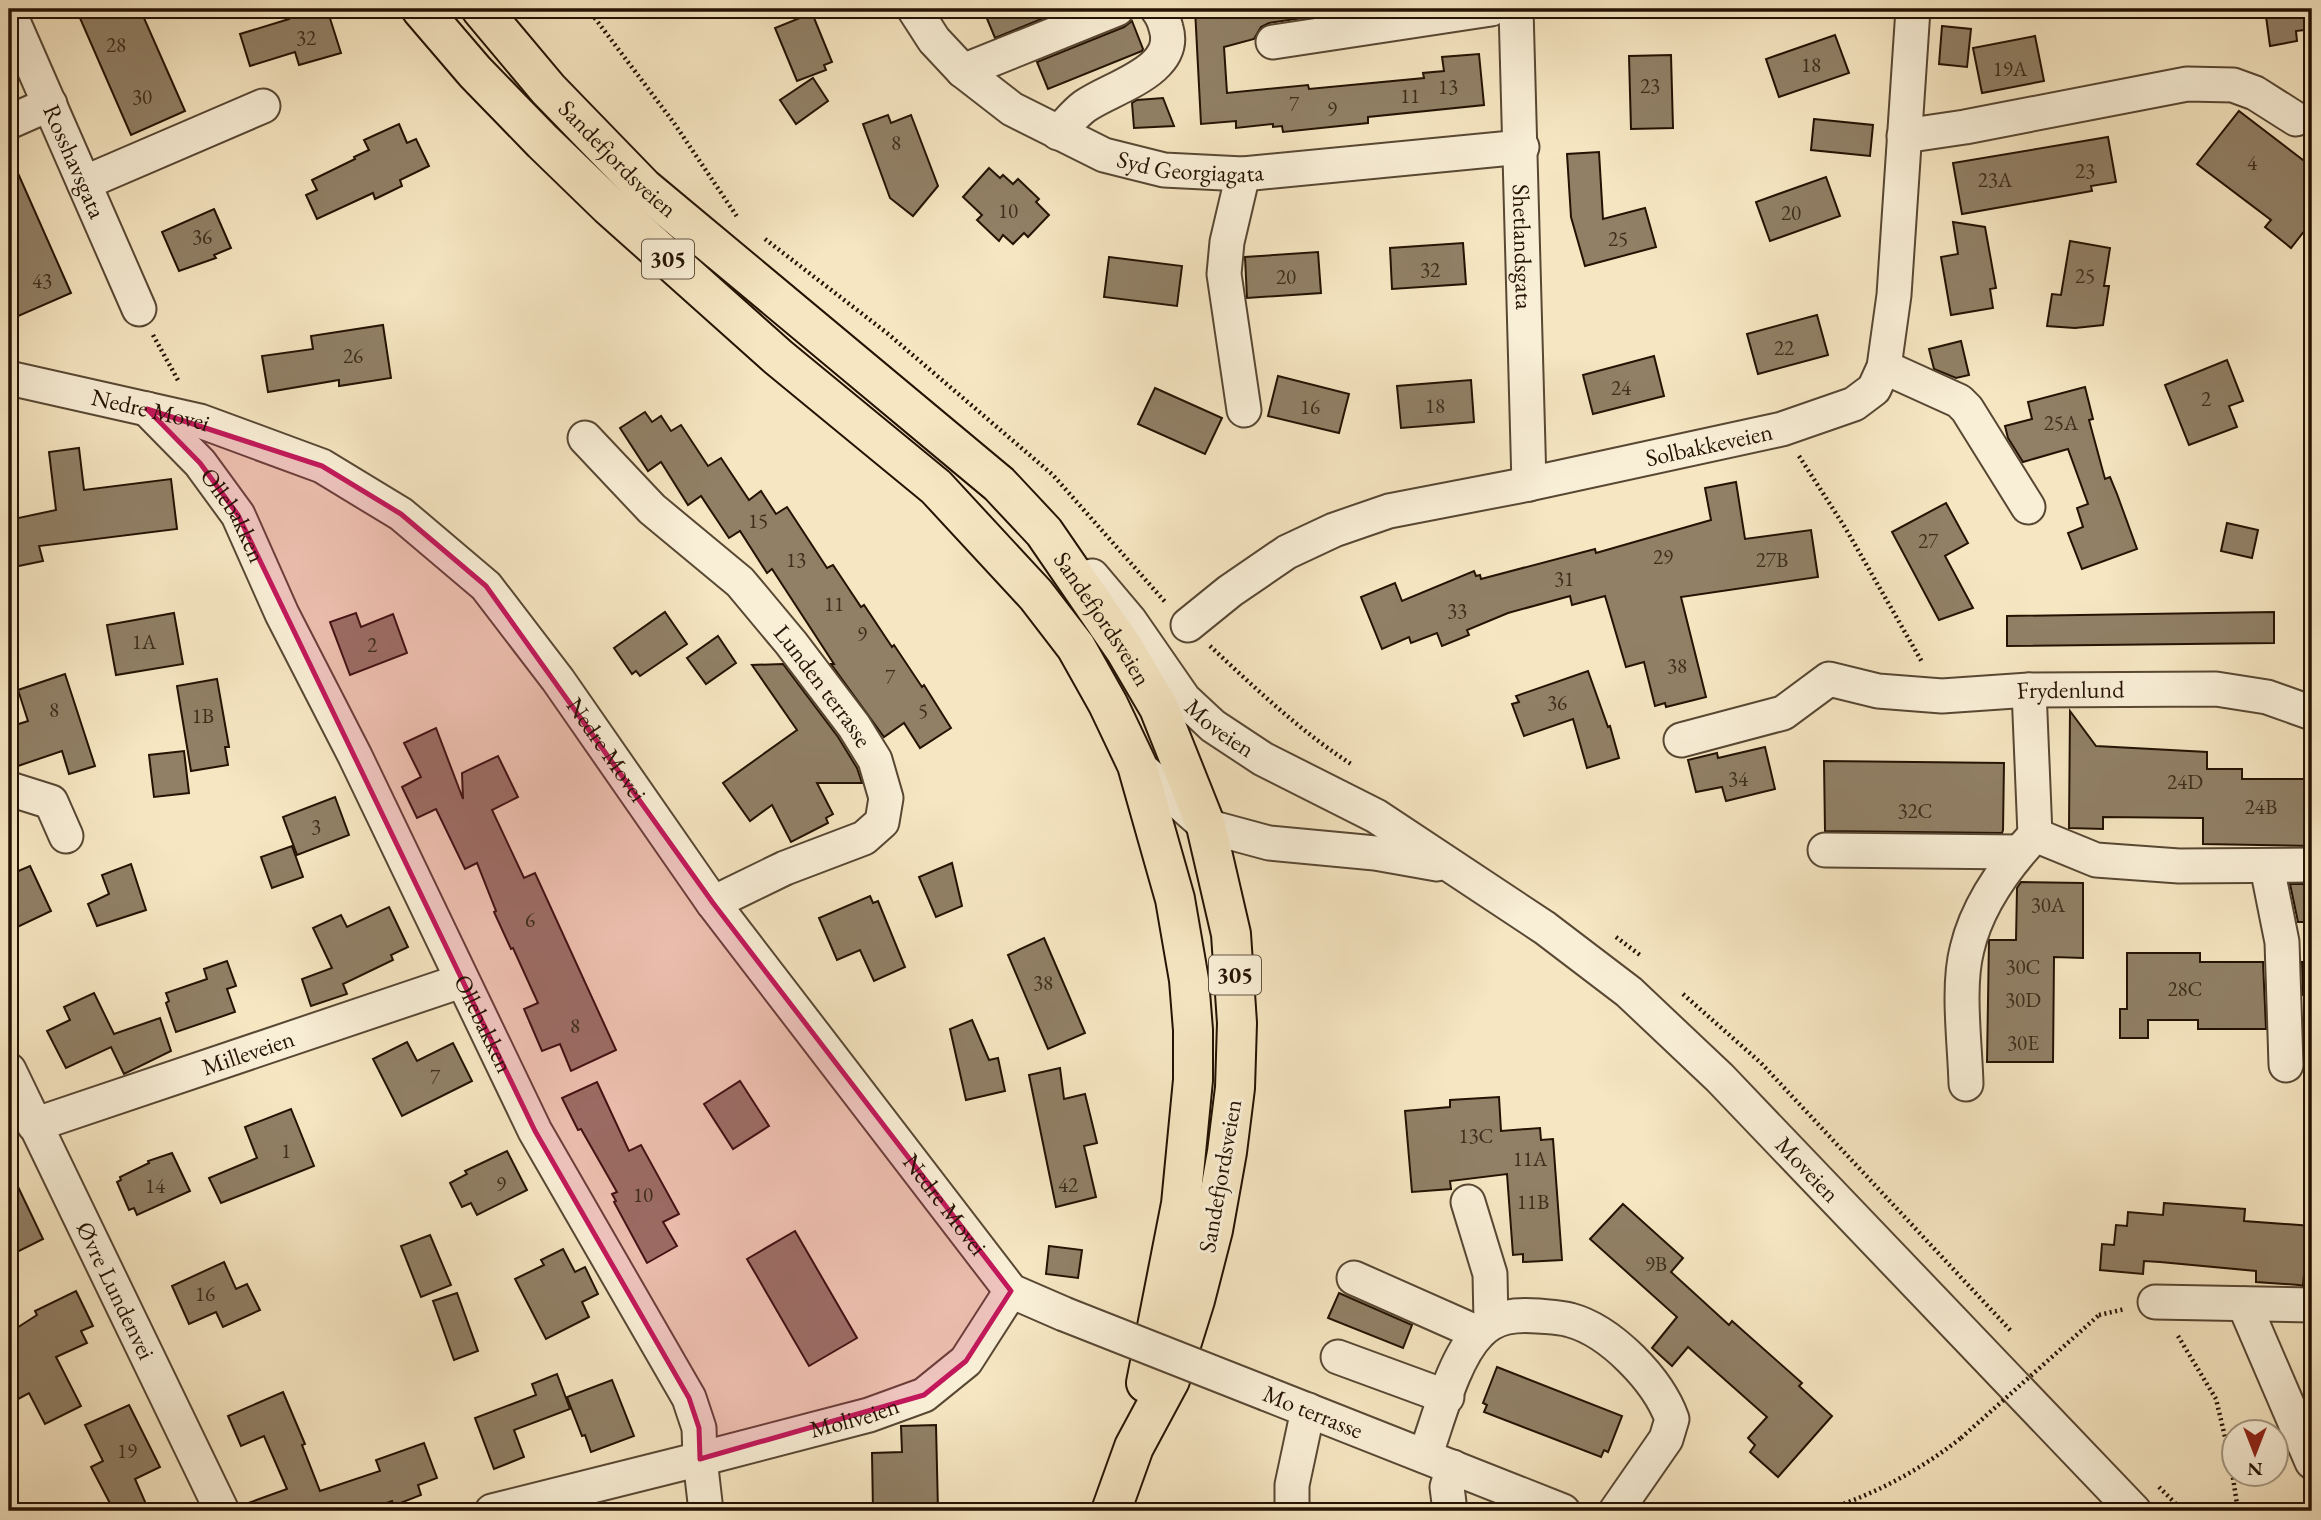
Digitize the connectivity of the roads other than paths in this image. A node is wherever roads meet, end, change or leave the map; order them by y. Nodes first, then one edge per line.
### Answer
1 (421, 9) edge
2 (481, 9) edge
3 (914, 9) edge
4 (1117, 9) edge
5 (1157, 9) edge
6 (1491, 9) edge
7 (1516, 9) edge
8 (1913, 9) edge
9 (9, 12) edge
10 (1273, 42) dead end
11 (963, 71) junction
12 (50, 104) junction
13 (263, 106) dead end
14 (2296, 119) dead end
15 (9, 122) edge
16 (1058, 133) junction
17 (1904, 136) junction
18 (1522, 147) junction
19 (1243, 174) junction
20 (84, 183) junction
21 (139, 309) road end
22 (1884, 367) junction
23 (9, 378) edge
24 (147, 409) junction
25 (1244, 410) dead end
26 (585, 439) dead end
27 (1529, 484) junction
28 (2028, 508) dead end
29 (1044, 531) junction
30 (1188, 625) road end
31 (2029, 690) junction
32 (2312, 713) edge
33 (1681, 740) dead end
34 (1137, 765) junction
35 (9, 791) edge
36 (1206, 825) junction
37 (66, 836) dead end
38 (2027, 843) junction
39 (1825, 850) dead end
40 (1447, 865) junction
41 (2312, 866) edge
42 (2267, 867) junction
43 (713, 903) junction
44 (461, 981) junction
45 (2286, 1065) dead end
46 (9, 1070) edge
47 (1966, 1084) dead end
48 (34, 1125) junction
49 (1468, 1202) dead end
50 (1354, 1278) dead end
51 (1011, 1291) junction
52 (2155, 1302) road end
53 (2244, 1304) junction
54 (2312, 1305) edge
55 (1064, 1314) joint
56 (1485, 1327) junction
57 (1338, 1357) dead end
58 (1447, 1396) junction
59 (1308, 1410) junction
60 (1134, 1447) junction
61 (700, 1459) junction
62 (1439, 1461) junction
63 (2312, 1462) edge
64 (222, 1511) edge
65 (492, 1511) edge
66 (706, 1511) edge
67 (1111, 1511) edge
68 (1292, 1511) edge
69 (1450, 1511) edge
70 (1563, 1511) edge
71 (1616, 1511) edge
72 (2134, 1511) edge

1 - 34 main road, Sandefjordsveien / 305
2 - 29 main road, Sandefjordsveien / 305
3 - 11 street, Syd Georgiagata
4 - 11 street
5 - 16 street
6 - 10 street
7 - 18 street, Shetlandsgata
8 - 17 street, Solbakkeveien
9 - 12 street, Rosshavsgata
11 - 16 street, Syd Georgiagata
12 - 15 street
12 - 20 street, Rosshavsgata
13 - 20 street
14 - 17 street
16 - 19 street, Syd Georgiagata
17 - 22 street, Solbakkeveien
18 - 19 street, Syd Georgiagata
18 - 27 street, Shetlandsgata
19 - 25 street
20 - 21 street, Rosshavsgata
22 - 27 street, Solbakkeveien
22 - 28 street
23 - 24 street, Nedre Movei
24 - 43 street, Nedre Movei
24 - 44 street, Ollebakken
26 - 43 street, Lunden terrasse
27 - 30 street, Solbakkeveien
29 - 36 main road, Sandefjordsveien / 305
29 - 40 street, Moveien
31 - 32 street, Frydenlund
31 - 33 street, Frydenlund
31 - 38 street
34 - 36 street, Moveien
34 - 60 main road, Sandefjordsveien / 305
35 - 37 street
36 - 40 street, Moveien
36 - 60 main road, Sandefjordsveien / 305
38 - 39 street
38 - 42 street
38 - 47 street
40 - 72 street, Moveien
41 - 42 street
42 - 45 street
43 - 51 street, Nedre Movei
44 - 48 street, Milleveien
44 - 61 street, Ollebakken
46 - 48 street, Øvre Lundenvei
48 - 64 street, Øvre Lundenvei
49 - 56 street
50 - 56 street
51 - 55 street, Nedre Movei
51 - 61 street, Moliveien
52 - 53 street
53 - 54 street
53 - 63 street
55 - 59 street, Mo terrasse, bridge
56 - 58 street
56 - 71 street
57 - 58 street
58 - 62 street
59 - 62 street, Mo terrasse
59 - 68 street
60 - 67 main road, Sandefjordsveien / 305
61 - 65 street
61 - 66 street
62 - 69 street
62 - 70 street, Mo terrasse

